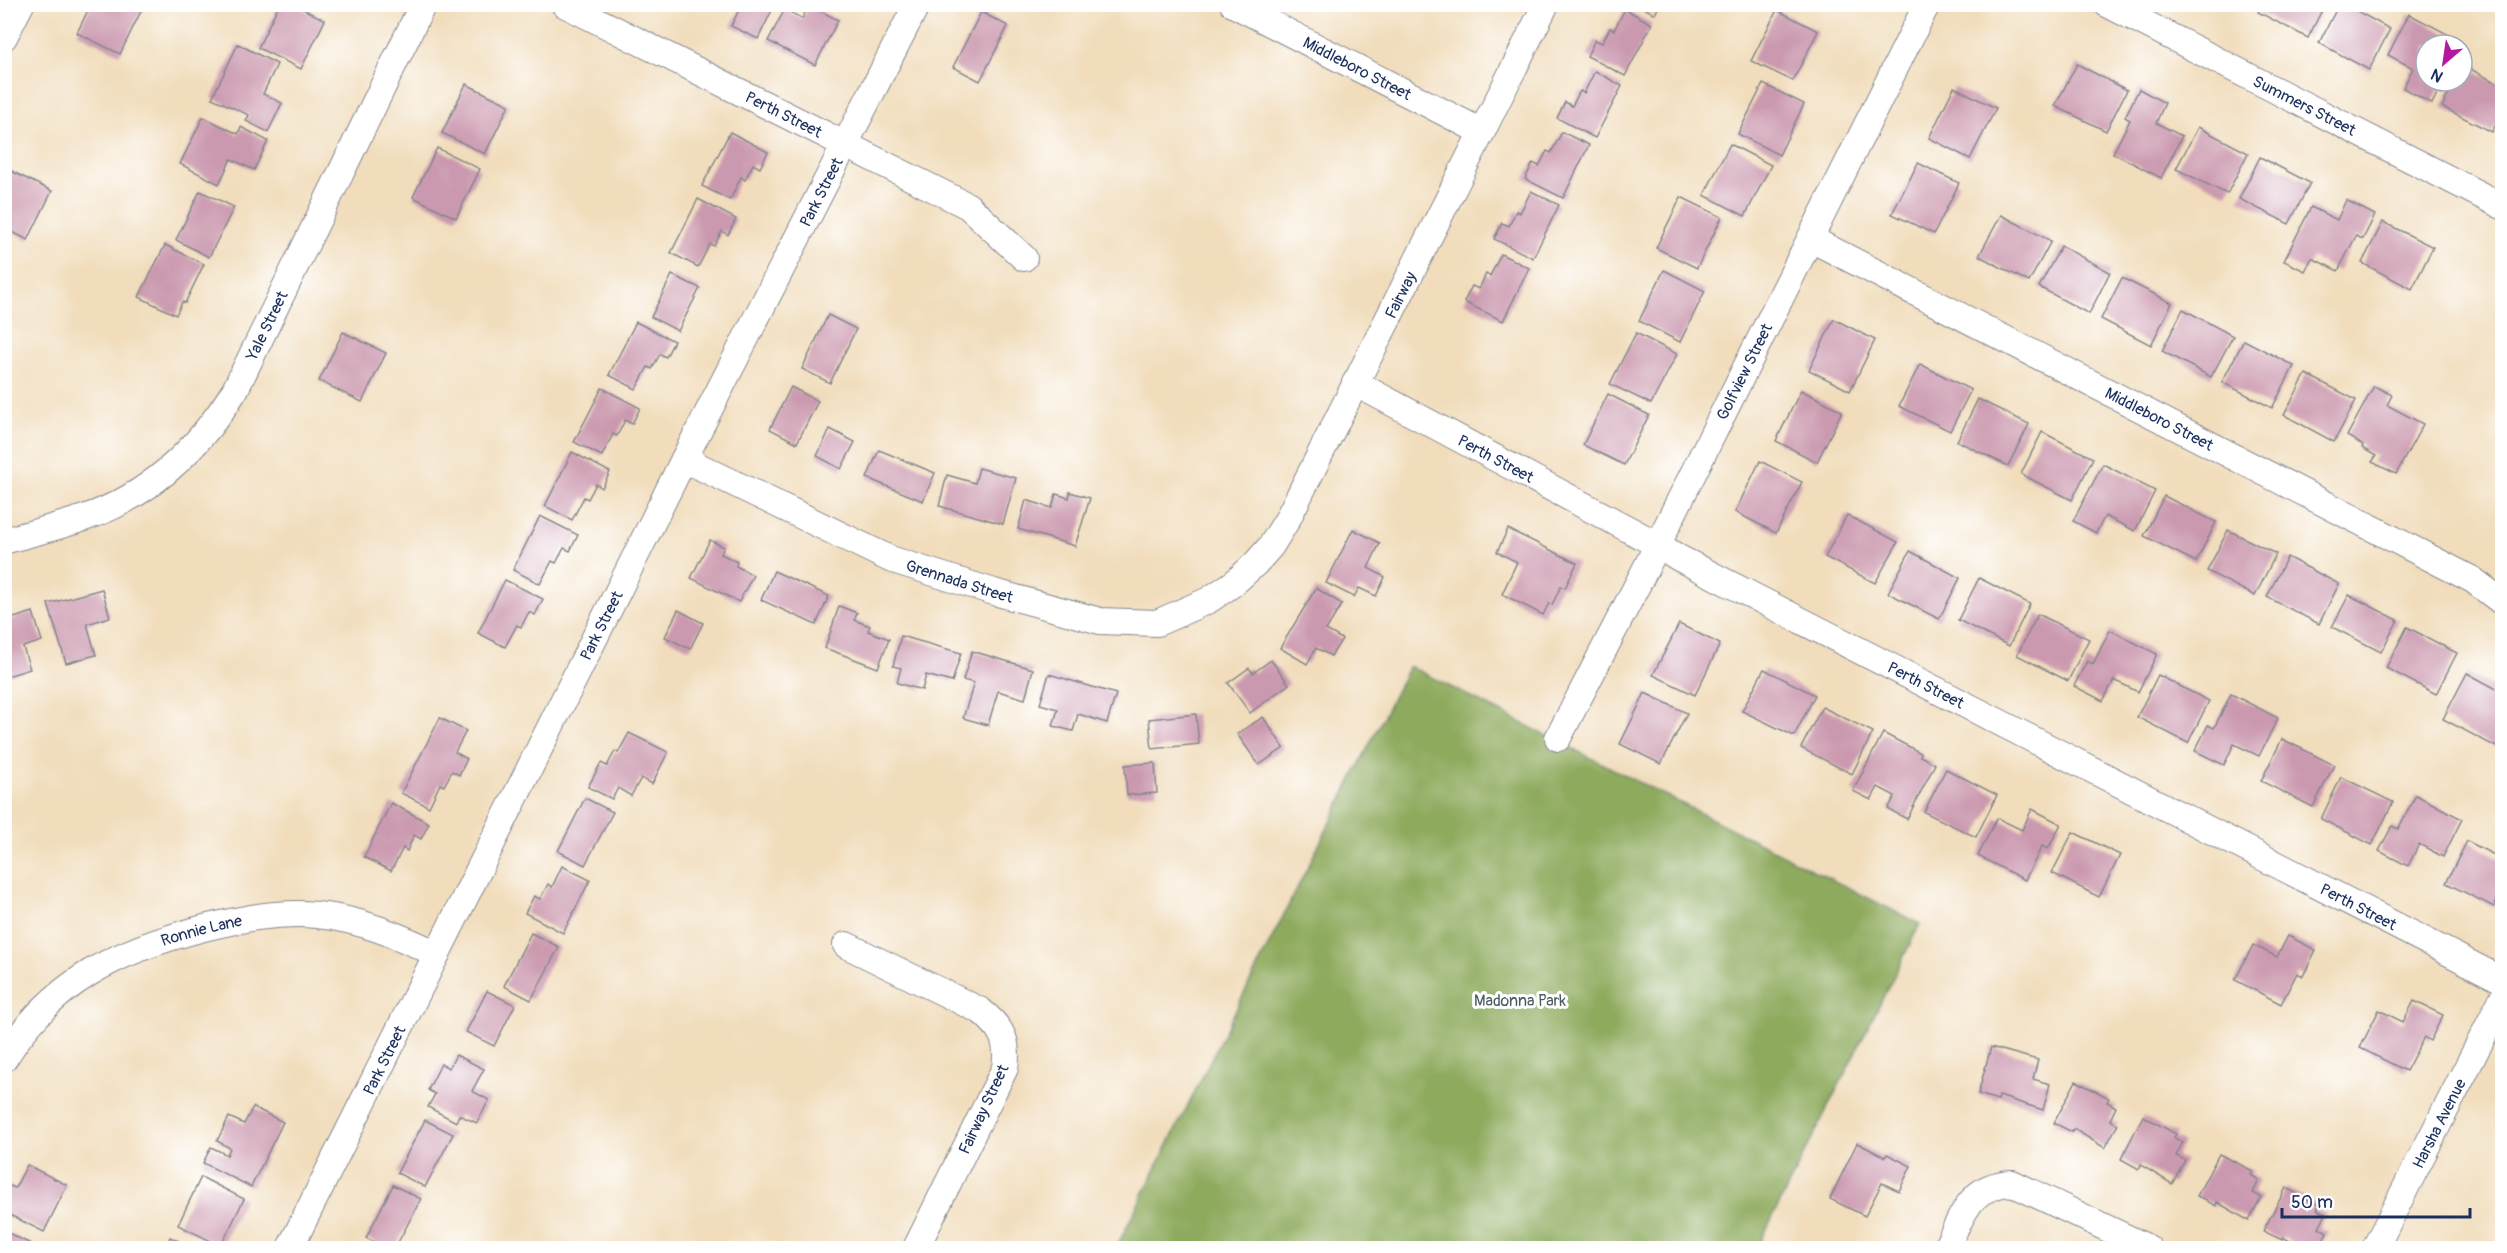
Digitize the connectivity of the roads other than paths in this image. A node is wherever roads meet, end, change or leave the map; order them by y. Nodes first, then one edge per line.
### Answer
1 (21, 4) edge
2 (423, 4) edge
3 (564, 4) edge
4 (917, 4) edge
5 (1233, 4) edge
6 (1546, 4) edge
7 (1927, 4) edge
8 (2107, 4) edge
9 (4, 37) edge
10 (1482, 132) junction
11 (844, 145) junction
12 (2502, 206) edge
13 (1811, 239) junction
14 (1024, 258) dead end
15 (1355, 383) junction
16 (684, 459) junction
17 (4, 541) edge
18 (1658, 544) junction
19 (1242, 575) joint
20 (2502, 602) edge
21 (1558, 738) dead end
22 (846, 945) dead end
23 (437, 954) junction
24 (2502, 980) edge
25 (2502, 999) edge
26 (4, 1059) edge
27 (290, 1248) edge
28 (916, 1248) edge
29 (1946, 1248) edge
30 (2148, 1248) edge
31 (2374, 1248) edge

1 - 9 street
2 - 17 street, Yale Street
3 - 11 street, Perth Street
4 - 11 street, Park Street
5 - 10 street, Middleboro Street
6 - 10 street, Fairway
7 - 13 street, Golfview Street
8 - 12 street, Summers Street
10 - 15 street, Fairway
11 - 14 street, Perth Street
11 - 16 street, Park Street
13 - 18 street, Golfview Street
13 - 20 street, Middleboro Street
15 - 18 street, Perth Street
15 - 19 street, Fairway
16 - 19 street, Grennada Street
16 - 23 street, Park Street
18 - 21 street, Golfview Street
18 - 24 street, Perth Street
22 - 28 street, Fairway Street
23 - 26 street, Ronnie Lane
23 - 27 street, Park Street
25 - 31 street, Harsha Avenue
29 - 30 street

